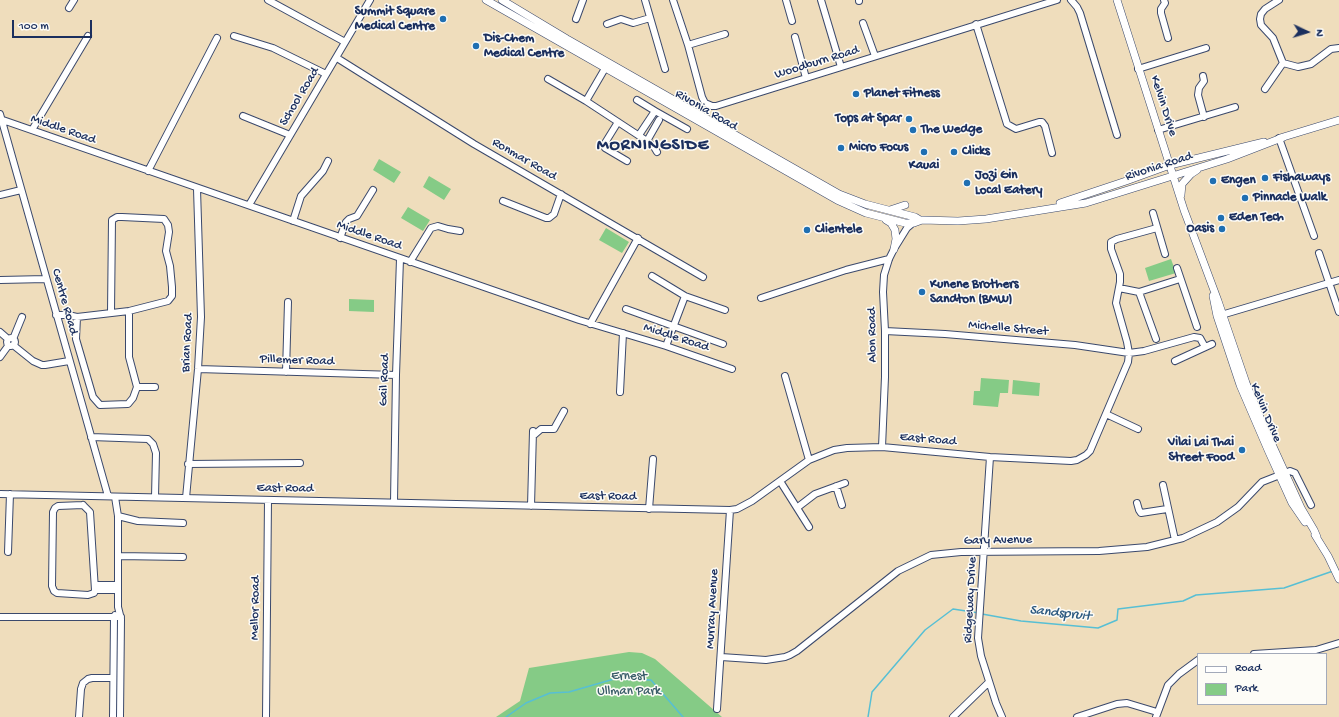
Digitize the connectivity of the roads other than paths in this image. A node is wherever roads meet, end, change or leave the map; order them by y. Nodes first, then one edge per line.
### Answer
1 (74, 0) edge
2 (268, 0) edge
3 (370, 0) edge
4 (486, 0) edge
5 (502, 0) edge
6 (583, 0) edge
7 (645, 0) edge
8 (673, 0) edge
9 (786, 0) edge
10 (821, 0) edge
11 (1056, 0) edge
12 (1071, 0) edge
13 (1117, 0) edge
14 (1164, 0) edge
15 (1279, 0) edge
16 (1038, 3) edge
17 (511, 6) junction
18 (69, 8) dead end
19 (516, 17) junction
20 (650, 18) junction
21 (576, 19) dead end
22 (792, 21) dead end
23 (863, 23) dead end
24 (607, 24) dead end
25 (976, 24) junction
26 (725, 34) dead end
27 (88, 36) dead end
28 (234, 36) dead end
29 (795, 37) dead end
30 (217, 38) dead end
31 (1168, 38) dead end
32 (345, 42) junction
33 (688, 45) junction
34 (1206, 48) dead end
35 (1339, 48) edge
36 (875, 56) junction
37 (337, 58) junction
38 (1283, 63) junction
39 (607, 65) junction
40 (840, 67) junction
41 (1138, 68) junction
42 (665, 69) dead end
43 (326, 74) junction
44 (1203, 76) dead end
45 (806, 78) junction
46 (548, 79) dead end
47 (1265, 89) dead end
48 (637, 100) dead end
49 (586, 101) junction
50 (1235, 107) dead end
51 (655, 111) junction
52 (243, 116) dead end
53 (1204, 117) junction
54 (1, 118) edge
55 (659, 120) dead end
56 (1339, 120) edge
57 (618, 122) junction
58 (687, 129) dead end
59 (32, 130) junction
60 (1158, 130) junction
61 (290, 135) junction
62 (639, 135) junction
63 (1117, 135) dead end
64 (1281, 138) junction
65 (647, 141) junction
66 (657, 152) dead end
67 (1052, 153) dead end
68 (328, 161) dead end
69 (627, 161) dead end
70 (1208, 164) junction
71 (1170, 165) junction
72 (148, 171) junction
73 (1173, 175) junction
74 (197, 188) junction
75 (21, 190) junction
76 (373, 190) dead end
77 (561, 194) junction
78 (0, 195) edge
79 (503, 201) dead end
80 (249, 205) junction
81 (905, 205) dead end
82 (886, 210) junction
83 (1039, 210) junction
84 (1184, 210) junction
85 (1153, 213) dead end
86 (881, 217) junction
87 (293, 221) junction
88 (906, 222) junction
89 (1157, 228) junction
90 (460, 231) dead end
91 (1314, 236) dead end
92 (340, 238) junction
93 (638, 238) junction
94 (894, 249) junction
95 (1319, 253) dead end
96 (1165, 254) dead end
97 (400, 259) junction
98 (889, 259) junction
99 (410, 262) junction
100 (1176, 268) dead end
101 (652, 276) dead end
102 (703, 277) dead end
103 (46, 279) junction
104 (1180, 279) junction
105 (0, 280) edge
106 (1339, 280) edge
107 (1328, 283) junction
108 (1119, 288) junction
109 (1139, 292) junction
110 (685, 296) junction
111 (761, 298) dead end
112 (288, 302) dead end
113 (626, 309) dead end
114 (725, 310) dead end
115 (129, 311) junction
116 (111, 312) junction
117 (1339, 312) edge
118 (56, 315) junction
119 (1220, 316) junction
120 (77, 317) junction
121 (22, 318) dead end
122 (590, 324) junction
123 (673, 327) junction
124 (1197, 327) dead end
125 (885, 331) junction
126 (0, 332) edge
127 (623, 333) junction
128 (1156, 339) dead end
129 (11, 342) junction
130 (722, 344) dead end
131 (1212, 344) dead end
132 (666, 346) junction
133 (1205, 347) junction
134 (1129, 353) junction
135 (0, 358) edge
136 (69, 361) junction
137 (1175, 361) dead end
138 (198, 369) junction
139 (732, 369) dead end
140 (286, 372) junction
141 (396, 375) junction
142 (785, 376) dead end
143 (137, 387) junction
144 (155, 387) dead end
145 (620, 392) dead end
146 (564, 411) dead end
147 (1106, 414) junction
148 (1138, 429) dead end
149 (91, 437) junction
150 (882, 447) junction
151 (990, 457) junction
152 (653, 459) dead end
153 (809, 460) junction
154 (300, 463) dead end
155 (188, 464) junction
156 (1282, 473) junction
157 (780, 481) junction
158 (845, 483) dead end
159 (1163, 485) dead end
160 (836, 486) junction
161 (0, 494) edge
162 (10, 494) junction
163 (108, 496) junction
164 (115, 496) junction
165 (155, 497) junction
166 (186, 498) junction
167 (268, 500) junction
168 (394, 502) junction
169 (1137, 503) dead end
170 (842, 505) dead end
171 (1311, 505) dead end
172 (531, 506) junction
173 (798, 507) junction
174 (649, 508) junction
175 (1167, 509) junction
176 (730, 510) junction
177 (118, 516) junction
178 (182, 523) dead end
179 (809, 527) dead end
180 (1175, 540) junction
181 (8, 552) dead end
182 (984, 553) junction
183 (118, 556) junction
184 (183, 557) dead end
185 (1339, 579) edge
186 (96, 587) junction
187 (118, 587) junction
188 (0, 617) edge
189 (117, 617) junction
190 (1339, 643) edge
191 (1270, 653) edge
192 (721, 657) junction
193 (1197, 661) edge
194 (113, 678) junction
195 (989, 682) junction
196 (718, 708) dead end
197 (1156, 715) edge
198 (79, 717) edge
199 (113, 717) edge
200 (120, 717) edge
201 (266, 717) edge
202 (953, 717) edge
203 (1002, 717) edge
204 (1077, 717) edge

1 - 18 street
2 - 32 street
3 - 32 street, School Road
4 - 19 main road, Rivonia Road
5 - 17 main road, Rivonia Road
6 - 21 street
7 - 20 street
8 - 33 street, Woodburn Road
9 - 22 street
10 - 40 street
11 - 16 street, Woodburn Road
12 - 63 street
13 - 41 main road, Kelvin Drive
14 - 31 street
15 - 38 street
16 - 25 street, Woodburn Road
17 - 19 main road
17 - 39 main road, Rivonia Road
19 - 39 main road, Rivonia Road
20 - 24 street
20 - 42 street
23 - 36 street
25 - 36 street, Woodburn Road
25 - 67 street
26 - 33 street
27 - 59 street
28 - 43 street
29 - 45 street
30 - 72 street
32 - 37 street, School Road
33 - 45 street, Woodburn Road
34 - 41 street
35 - 38 street
36 - 40 street, Woodburn Road
37 - 43 street, School Road
37 - 77 street, Ronmar Road
38 - 47 street
39 - 49 street
39 - 82 main road, Rivonia Road
39 - 86 main road, Rivonia Road
40 - 45 street, Woodburn Road
41 - 60 main road, Kelvin Drive
43 - 61 street, School Road
44 - 53 street
46 - 49 street
48 - 51 street
49 - 57 street
50 - 53 street
51 - 58 street
51 - 62 street
52 - 61 street
53 - 60 street
54 - 59 street, Middle Road
54 - 75 street, Centre Road
55 - 65 street
56 - 64 main road, Rivonia Road
57 - 62 street
57 - 69 street
59 - 72 street, Middle Road
60 - 71 main road, Kelvin Drive
61 - 80 street, School Road
62 - 65 street
64 - 70 main road, Rivonia Road
64 - 71 main road, Rivonia Road
64 - 91 street
65 - 66 street
68 - 87 street
70 - 73 main road, Rivonia Road
70 - 84 main road
71 - 73 main road, Kelvin Drive
71 - 83 main road, Rivonia Road
72 - 74 street, Middle Road
73 - 83 main road, Rivonia Road
73 - 84 main road, Kelvin Drive
74 - 80 street, Middle Road
74 - 138 street, Brian Road
75 - 78 street
75 - 103 street, Centre Road
76 - 92 street
77 - 79 street
77 - 93 street, Ronmar Road
80 - 87 street, Middle Road
81 - 82 main road
82 - 88 main road, Rivonia Road
83 - 88 main road, Rivonia Road
84 - 119 main road, Kelvin Drive
85 - 89 street
86 - 88 main road, Rivonia Road
86 - 94 main road
87 - 92 street, Middle Road
88 - 94 street, Alon Road
89 - 96 street
89 - 108 street
90 - 99 street
92 - 97 street, Middle Road
93 - 102 street, Ronmar Road
93 - 122 street
94 - 98 street, Alon Road
95 - 107 street
97 - 99 street, Middle Road
97 - 141 street, Gail Road
98 - 111 street
98 - 125 street, Alon Road
99 - 122 street, Middle Road
100 - 104 street
101 - 110 street
103 - 105 street
103 - 118 street, Centre Road
104 - 109 street
104 - 124 street
106 - 107 street
107 - 117 street
107 - 119 street
108 - 109 street
108 - 134 street
109 - 128 street
110 - 114 street
110 - 123 street
112 - 140 street
113 - 123 street
115 - 116 street
115 - 116 street
115 - 143 street
116 - 120 street
118 - 120 street
118 - 136 street, Centre Road
119 - 156 main road, Kelvin Drive
120 - 143 street
121 - 129 street
122 - 127 street, Middle Road
123 - 130 street
123 - 132 street
125 - 134 street, Michelle Street
125 - 150 street, Alon Road
126 - 129 street
127 - 132 street, Middle Road
127 - 145 street
129 - 135 street
129 - 136 street
131 - 133 street
132 - 139 street, Middle Road
133 - 134 street, Michelle Street
133 - 137 street
134 - 147 street, East Road
136 - 149 street, Centre Road
138 - 140 street, Pillemer Road
138 - 155 street, Brian Road
140 - 141 street, Pillemer Road
141 - 168 street, Gail Road
142 - 153 street
143 - 144 street
146 - 172 street
147 - 148 street
147 - 151 street, East Road
149 - 163 street, Centre Road
149 - 165 street
150 - 151 street, East Road
150 - 153 street, East Road
151 - 182 street, Ridgeway Drive
152 - 174 street
153 - 157 street, East Road
154 - 155 street
155 - 166 street, Brian Road
156 - 171 street
156 - 180 street, Gary Avenue
156 - 185 main road, Kelvin Drive
157 - 173 street
157 - 176 street, East Road
158 - 160 street
159 - 175 street
160 - 170 street
160 - 173 street
161 - 162 street, East Road
162 - 163 street, East Road
162 - 181 street
163 - 164 street, East Road
164 - 165 street, East Road
164 - 177 street
165 - 166 street, East Road
166 - 167 street, East Road
167 - 168 street, East Road
167 - 201 street, Mellor Road
168 - 172 street, East Road
169 - 175 street
172 - 174 street, East Road
173 - 179 street
174 - 176 street, East Road
175 - 180 street
176 - 192 street, Murray Avenue
177 - 178 street
177 - 183 street
180 - 182 street, Gary Avenue
182 - 192 street, Gary Avenue
182 - 195 street, Ridgeway Drive
183 - 184 street
183 - 187 street
186 - 186 street
186 - 187 street
187 - 189 street
188 - 189 street
189 - 194 street
189 - 200 street
190 - 191 street
192 - 196 street, Murray Avenue
193 - 197 street
194 - 198 street
194 - 199 street
195 - 202 street
195 - 203 street, Ridgeway Drive
197 - 204 street

